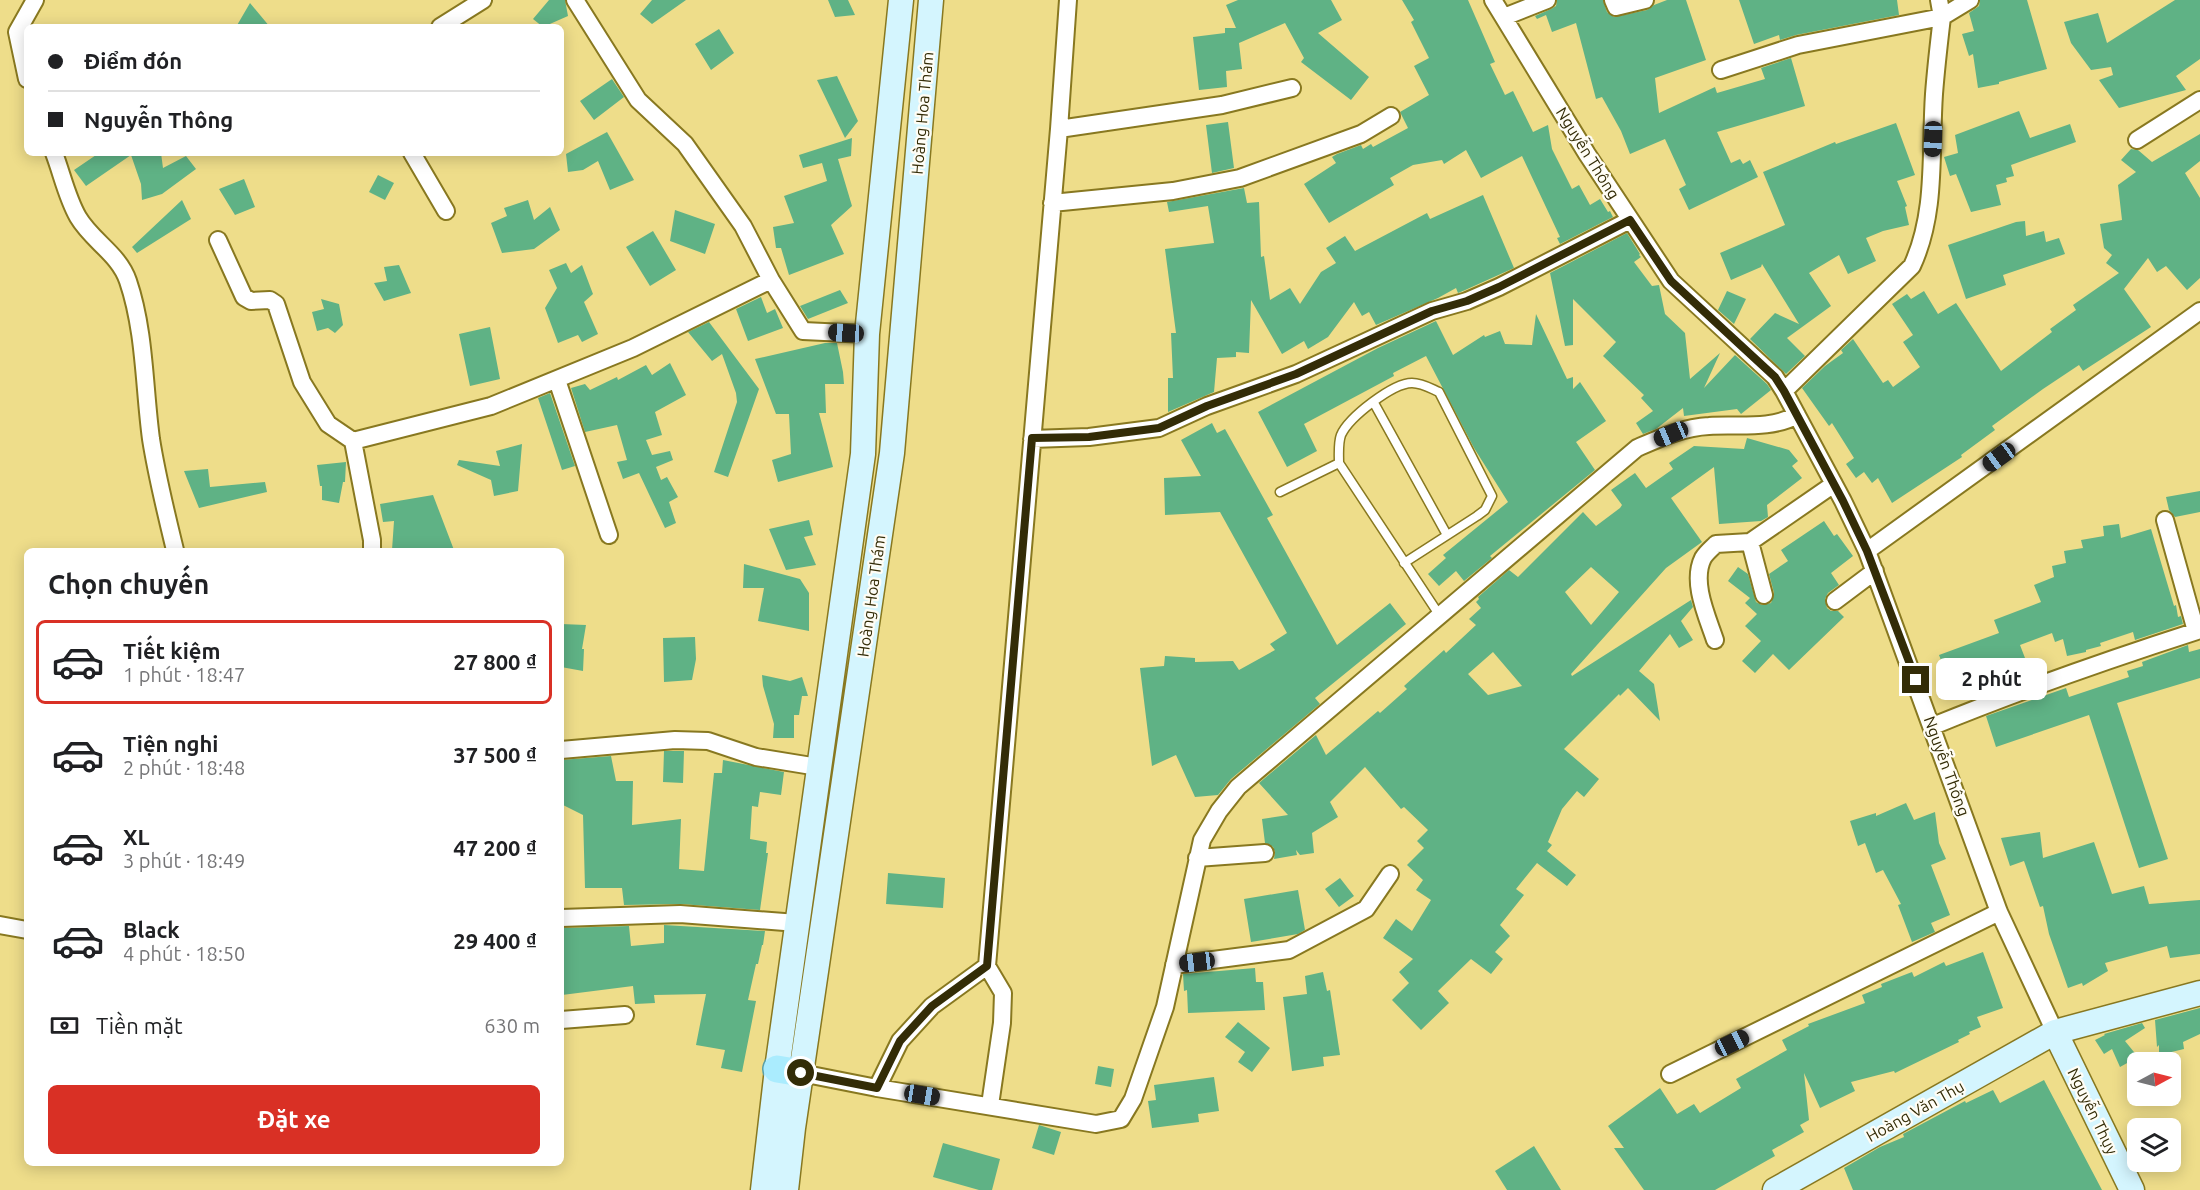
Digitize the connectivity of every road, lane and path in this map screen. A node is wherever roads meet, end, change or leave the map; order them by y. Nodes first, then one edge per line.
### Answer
1 (34, 0) edge
2 (483, 0) edge
3 (575, 0) edge
4 (901, 0) edge
5 (931, 0) edge
6 (1068, 0) edge
7 (1493, 0) edge
8 (1547, 0) edge
9 (1614, 0) edge
10 (1645, 0) edge
11 (1970, 0) edge
12 (1940, 8) edge
13 (1504, 17) junction
14 (445, 24) edge
15 (24, 65) edge
16 (1721, 70) dead end
17 (1292, 88) dead end
18 (2200, 100) edge
19 (1391, 116) dead end
20 (1059, 129) junction
21 (2137, 140) dead end
22 (55, 156) edge
23 (414, 156) edge
24 (1052, 203) junction
25 (446, 211) dead end
26 (1630, 220) junction
27 (218, 240) dead end
28 (771, 280) junction
29 (2200, 311) edge
30 (867, 334) junction
31 (557, 380) junction
32 (1784, 391) junction
33 (1374, 403) junction
34 (1797, 415) junction
35 (1032, 438) junction
36 (353, 441) junction
37 (1339, 463) junction
38 (1834, 484) junction
39 (1280, 492) dead end
40 (2165, 520) dead end
41 (609, 535) dead end
42 (1447, 535) junction
43 (1750, 542) junction
44 (175, 548) edge
45 (372, 548) edge
46 (1867, 551) junction
47 (1404, 563) junction
48 (1875, 571) junction
49 (1764, 595) dead end
50 (1835, 600) dead end
51 (1440, 616) junction
52 (2198, 631) edge
53 (1715, 640) dead end
54 (1933, 726) junction
55 (564, 750) edge
56 (818, 767) junction
57 (1265, 853) dead end
58 (1197, 858) junction
59 (1390, 874) dead end
60 (1999, 912) junction
61 (564, 918) edge
62 (797, 923) junction
63 (0, 925) edge
64 (24, 929) edge
65 (1174, 965) junction
66 (987, 966) junction
67 (2200, 993) edge
68 (625, 1015) dead end
69 (564, 1020) edge
70 (2055, 1032) junction
71 (789, 1071) junction
72 (1670, 1074) dead end
73 (877, 1088) junction
74 (990, 1106) junction
75 (763, 1190) edge
76 (786, 1190) edge
77 (1775, 1190) edge
78 (2132, 1190) edge

1 - 15 street
2 - 14 street
3 - 28 street
4 - 30 main road, Hoàng Hoa Thám
5 - 71 main road, Hoàng Hoa Thám
6 - 20 street
7 - 13 street, Nguyễn Thông
8 - 13 street
9 - 10 street
11 - 12 street
12 - 16 street
12 - 32 street
13 - 26 street, Nguyễn Thông
17 - 20 street
18 - 21 street
19 - 24 street
20 - 24 street
22 - 44 street
23 - 25 street
24 - 35 street
26 - 32 street, Nguyễn Thông
26 - 35 street
27 - 36 street
28 - 30 street
28 - 31 street
29 - 46 street
30 - 56 main road, Hoàng Hoa Thám
31 - 36 street
31 - 41 street
32 - 34 street, Nguyễn Thông
33 - 37 lane
33 - 42 lane
33 - 42 lane
34 - 38 street, Nguyễn Thông
34 - 51 street
35 - 66 street
36 - 45 street
37 - 39 lane
37 - 47 lane
38 - 43 street
38 - 46 street, Nguyễn Thông
40 - 52 street
42 - 47 lane
43 - 49 street
43 - 53 street
46 - 48 street, Nguyễn Thông
47 - 51 lane
48 - 50 street
48 - 54 street, Nguyễn Thông
51 - 58 street
52 - 54 street
54 - 60 street, Nguyễn Thông
55 - 56 street
56 - 62 main road, Hoàng Hoa Thám
57 - 58 street
58 - 65 street
59 - 65 street
60 - 70 street, Nguyễn Thông
60 - 72 street
61 - 62 street
62 - 71 main road, Hoàng Hoa Thám
63 - 64 street
65 - 74 street
66 - 73 street
66 - 74 street
67 - 70 main road, Hoàng Văn Thụ
68 - 69 street
70 - 77 main road, Hoàng Văn Thụ
70 - 78 main road, Nguyễn Thụy
71 - 73 street
71 - 75 main road, Hoàng Hoa Thám
71 - 76 main road, Hoàng Hoa Thám
73 - 74 street

